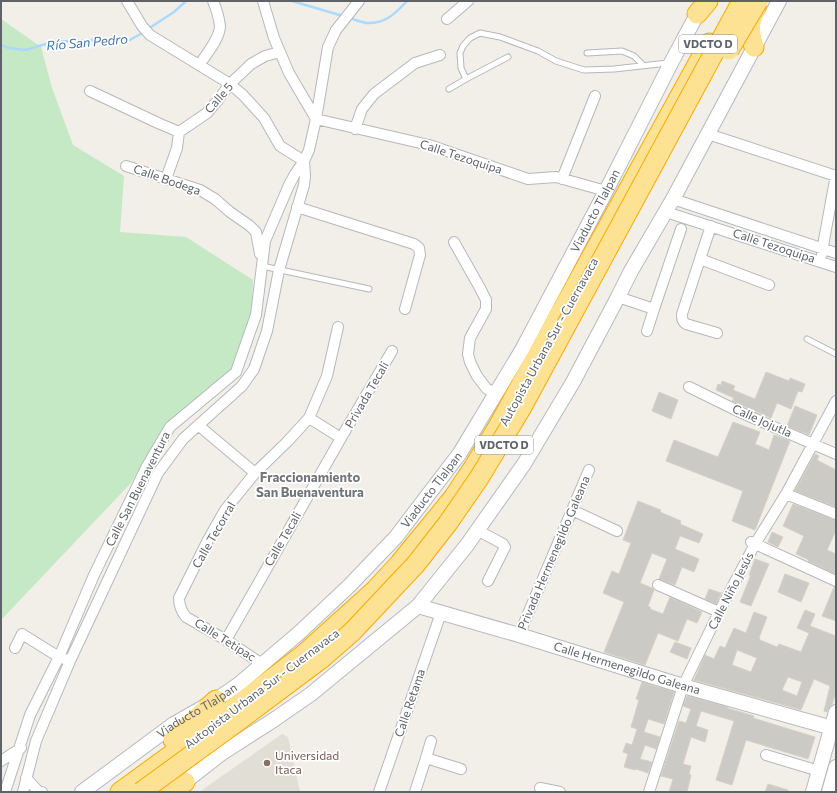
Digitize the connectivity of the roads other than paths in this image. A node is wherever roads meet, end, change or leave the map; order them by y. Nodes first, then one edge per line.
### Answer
1 (127, 1) edge
2 (213, 1) edge
3 (263, 1) edge
4 (359, 1) edge
5 (468, 1) edge
6 (733, 1) edge
7 (742, 1) edge
8 (747, 1) edge
9 (758, 1) edge
10 (778, 1) edge
11 (703, 5) edge
12 (447, 19) dead end
13 (754, 47) junction
14 (280, 52) junction
15 (587, 53) dead end
16 (440, 55) dead end
17 (508, 57) dead end
18 (671, 63) junction
19 (199, 65) junction
20 (643, 66) junction
21 (466, 79) junction
22 (230, 84) junction
23 (449, 89) dead end
24 (90, 91) dead end
25 (595, 96) dead end
26 (316, 119) junction
27 (676, 124) junction
28 (356, 128) junction
29 (179, 132) junction
30 (708, 134) junction
31 (304, 162) junction
32 (126, 166) dead end
33 (836, 176) edge
34 (166, 179) junction
35 (562, 179) junction
36 (606, 191) junction
37 (673, 199) junction
38 (297, 207) junction
39 (666, 212) junction
40 (711, 226) junction
41 (681, 229) dead end
42 (454, 242) dead end
43 (822, 249) junction
44 (836, 253) edge
45 (700, 259) junction
46 (822, 262) junction
47 (262, 266) junction
48 (836, 266) edge
49 (279, 270) junction
50 (769, 285) dead end
51 (369, 290) dead end
52 (618, 297) junction
53 (405, 309) dead end
54 (654, 309) junction
55 (338, 327) dead end
56 (646, 331) dead end
57 (717, 334) dead end
58 (807, 339) dead end
59 (392, 351) dead end
60 (836, 354) edge
61 (689, 387) dead end
62 (495, 394) junction
63 (836, 401) edge
64 (309, 418) junction
65 (198, 424) junction
66 (341, 438) junction
67 (813, 444) junction
68 (836, 454) edge
69 (589, 470) dead end
70 (255, 473) junction
71 (786, 494) junction
72 (572, 510) junction
73 (836, 514) edge
74 (476, 530) junction
75 (617, 531) dead end
76 (752, 545) junction
77 (836, 580) edge
78 (488, 581) dead end
79 (658, 585) dead end
80 (418, 606) junction
81 (719, 612) junction
82 (441, 613) junction
83 (186, 617) joint
84 (519, 635) junction
85 (226, 640) junction
86 (15, 648) dead end
87 (58, 657) junction
88 (70, 661) junction
89 (262, 664) junction
90 (683, 686) junction
91 (216, 700) junction
92 (836, 712) edge
93 (834, 729) edge
94 (36, 741) junction
95 (431, 741) dead end
96 (19, 749) junction
97 (766, 755) dead end
98 (426, 758) junction
99 (1, 761) edge
100 (836, 767) edge
101 (461, 769) dead end
102 (819, 771) junction
103 (26, 778) junction
104 (178, 787) edge
105 (540, 788) dead end
106 (5, 792) edge
107 (22, 792) edge
108 (42, 792) edge
109 (82, 792) edge
110 (107, 792) edge
111 (120, 792) edge
112 (124, 792) edge
113 (142, 792) edge
114 (165, 792) edge
115 (379, 792) edge
116 (415, 792) edge
117 (560, 792) edge
118 (649, 792) edge
119 (813, 792) edge
120 (829, 792) edge

1 - 19 street
2 - 19 street
3 - 14 street
4 - 26 street, Calle San Buenaventura
5 - 12 street
6 - 111 highway, Viaducto Tlalpan / VDCTO D
6 - 112 highway, Autopista Urbana Sur - Cuernavaca
7 - 27 highway, Autopista Urbana Sur - Cuernavaca, bridge
8 - 113 highway, VDCTO D
9 - 13 highway
9 - 27 highway, bridge
10 - 13 main road
11 - 18 main road, Viaducto Tlalpan
13 - 30 main road
14 - 22 street, Calle 5
14 - 26 street
15 - 20 lane
16 - 28 street
17 - 21 lane
18 - 20 lane
18 - 36 main road, Viaducto Tlalpan
19 - 22 street
20 - 21 lane
21 - 23 lane
22 - 29 street, Calle 5
22 - 31 street
24 - 29 street
25 - 35 street
26 - 28 street, Calle Tezoquipa
26 - 31 street, Calle San Buenaventura
27 - 113 highway, Autopista Urbana Sur - Cuernavaca, bridge
28 - 35 street, Calle Tezoquipa
29 - 34 street
30 - 33 street
30 - 37 main road
31 - 38 street, Calle San Buenaventura
31 - 47 street, Calle San Buenaventura
32 - 34 street, Calle Bodega
33 - 43 street
34 - 47 street, Calle Bodega
35 - 36 street, Calle Tezoquipa
36 - 62 main road, Viaducto Tlalpan
37 - 39 main road
37 - 43 street, Calle Tezoquipa
38 - 49 street, Calle San Buenaventura
38 - 53 street
39 - 40 street, Calle Tezoquipa
39 - 52 main road
40 - 45 street
40 - 46 street, Calle Tezoquipa
41 - 54 street
42 - 62 street
43 - 44 street, Calle Tezoquipa
43 - 46 street
45 - 50 street
45 - 57 street
46 - 48 street, Calle Tezoquipa
47 - 49 lane
47 - 87 street, Calle San Buenaventura
49 - 51 lane
49 - 65 street, Calle San Buenaventura
52 - 54 street
52 - 74 main road
54 - 56 street
55 - 64 street
58 - 60 lane
59 - 66 street, Privada Tecali
61 - 67 street, Calle Jojutla
62 - 89 main road, Viaducto Tlalpan
63 - 67 street, Calle Niño Jesús
64 - 66 street
64 - 70 street, Calle Tecorral
65 - 70 street
65 - 88 street, Calle San Buenaventura
66 - 85 street, Calle Tecali
67 - 68 street, Calle Jojutla
67 - 71 street, Calle Niño Jesús
69 - 72 street, Privada Hermenegildo Galeana
70 - 83 street, Calle Tecorral
71 - 73 street
71 - 76 street, Calle Niño Jesús
72 - 75 street
72 - 84 street, Privada Hermenegildo Galeana
74 - 78 street
74 - 80 main road
76 - 77 street
76 - 81 street, Calle Niño Jesús
79 - 81 street
80 - 82 main road, Calle Hermenegildo Galeana
80 - 104 main road
81 - 90 street, Calle Niño Jesús
82 - 84 main road, Calle Hermenegildo Galeana
82 - 115 street, Calle Retama
83 - 85 street, Calle Tetipac
84 - 90 main road, Calle Hermenegildo Galeana
85 - 89 street, Calle Tetipac
86 - 87 street
87 - 88 street
87 - 96 street, Calle San Buenaventura
88 - 94 street, Calle San Buenaventura
89 - 91 main road, Viaducto Tlalpan
90 - 93 main road, Calle Hermenegildo Galeana
90 - 118 street, Calle Niño Jesús
91 - 109 main road, Viaducto Tlalpan
91 - 110 highway
92 - 93 main road
93 - 102 main road
94 - 96 street
94 - 103 street, Calle San Buenaventura
95 - 98 street
96 - 99 street
96 - 106 street, Calle San Buenaventura
97 - 102 street
98 - 101 street
98 - 116 street
100 - 120 main road
102 - 119 main road
103 - 107 street, Calle San Buenaventura
103 - 108 street
104 - 114 highway
105 - 117 street

